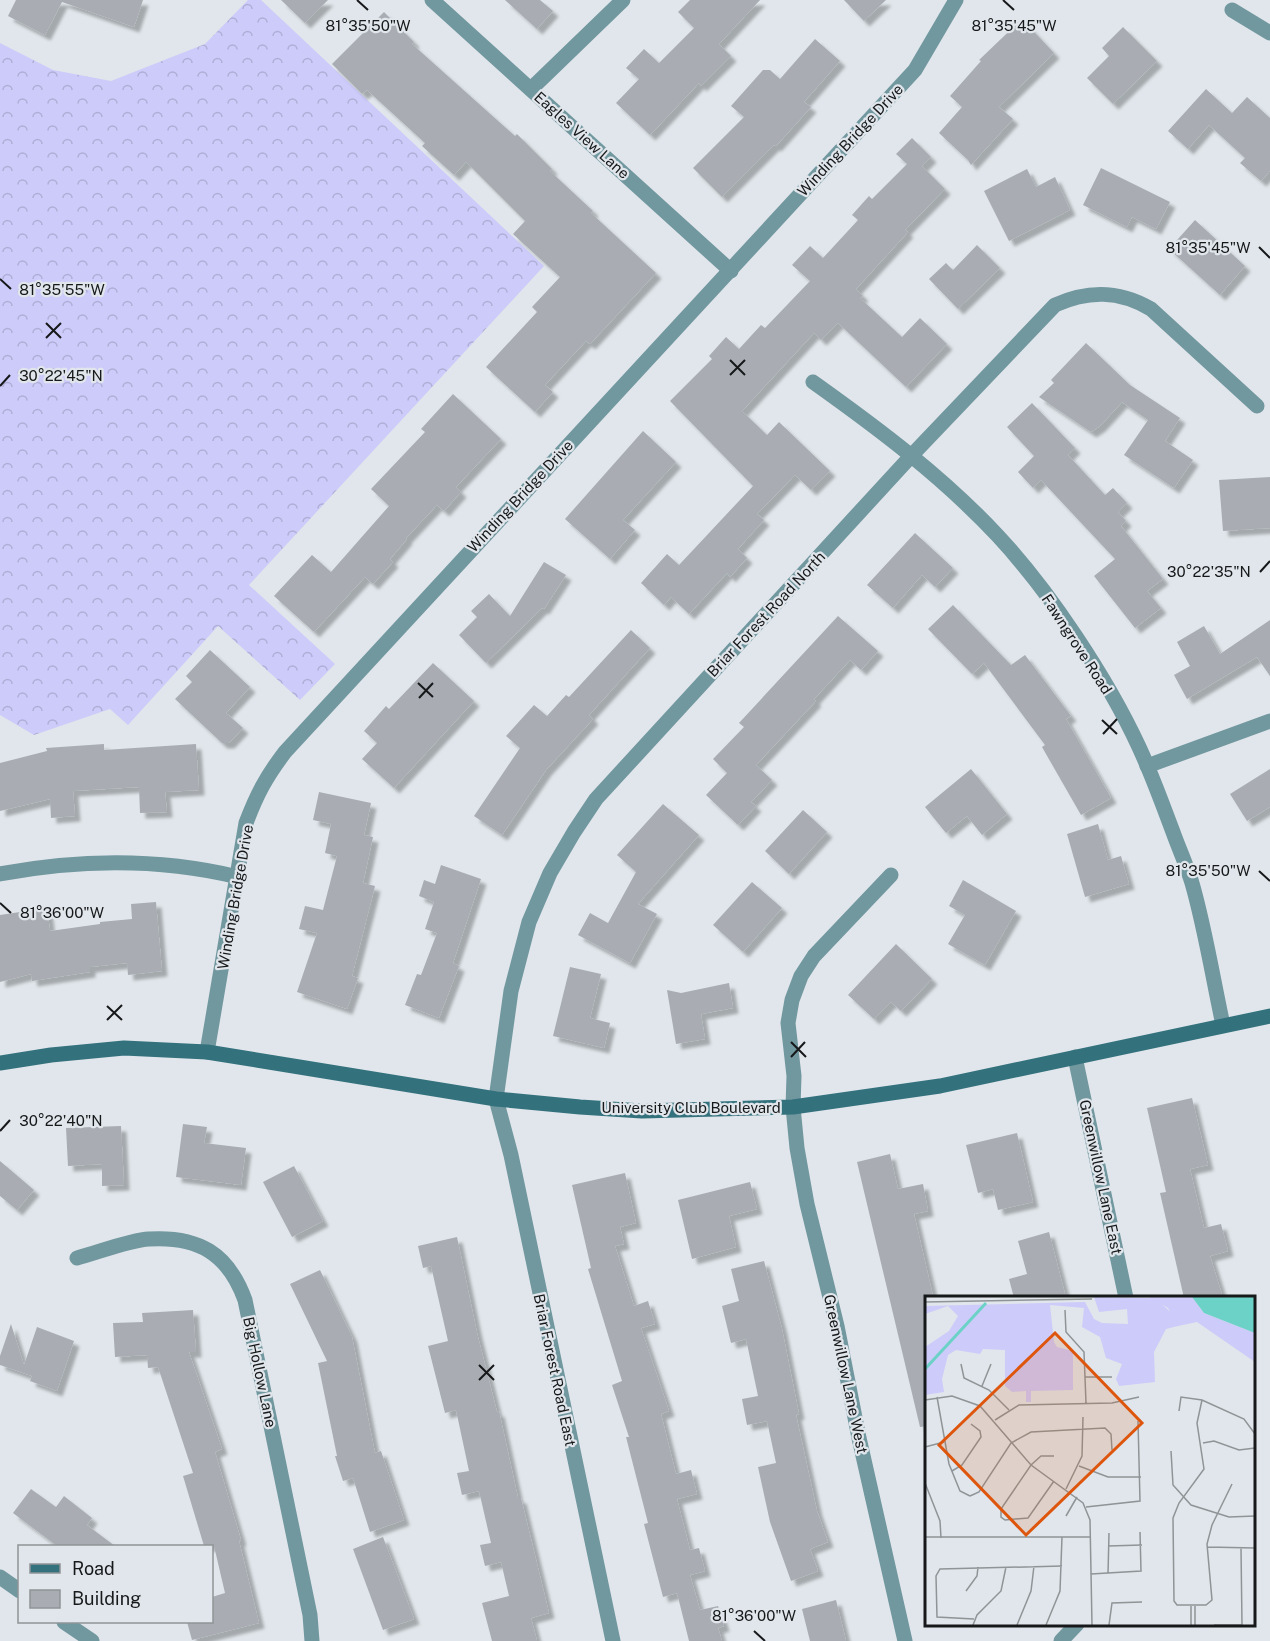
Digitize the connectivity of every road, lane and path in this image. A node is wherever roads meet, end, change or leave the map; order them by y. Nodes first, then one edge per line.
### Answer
1 (432, 0) edge
2 (623, 0) edge
3 (956, 0) edge
4 (1232, 10) dead end
5 (1270, 33) edge
6 (531, 89) junction
7 (730, 271) junction
8 (813, 382) dead end
9 (1257, 406) dead end
10 (912, 455) junction
11 (1270, 721) edge
12 (1148, 766) junction
13 (0, 874) edge
14 (891, 875) dead end
15 (238, 877) junction
16 (1270, 1016) edge
17 (1223, 1025) junction
18 (207, 1052) junction
19 (1075, 1057) junction
20 (0, 1063) edge
21 (496, 1099) junction
22 (793, 1107) junction
23 (77, 1258) dead end
24 (1126, 1296) edge
25 (65, 1623) edge
26 (1075, 1626) edge
27 (92, 1641) edge
28 (312, 1641) edge
29 (613, 1641) edge
30 (905, 1641) edge
31 (1061, 1641) edge

1 - 6 street, Eagles View Lane
2 - 6 street
3 - 7 street, Winding Bridge Drive
4 - 5 street
6 - 7 street, Eagles View Lane
7 - 15 street, Winding Bridge Drive
8 - 10 street, Fawngrove Road
9 - 10 street, Briar Forest Road North
10 - 12 street, Fawngrove Road
10 - 21 street, Briar Forest Road North
11 - 12 street
12 - 17 street, Fawngrove Road
13 - 15 street
14 - 22 street, Greenwillow Lane West
15 - 18 street, Winding Bridge Drive
16 - 17 street, University Club Boulevard
17 - 19 street, University Club Boulevard
18 - 20 street, University Club Boulevard
18 - 21 street, University Club Boulevard
19 - 22 street, University Club Boulevard
19 - 24 street, Greenwillow Lane East
21 - 22 street, University Club Boulevard
21 - 29 street, Briar Forest Road East
22 - 30 street, Greenwillow Lane West
23 - 28 street, Big Hollow Lane
25 - 27 street
26 - 31 street

